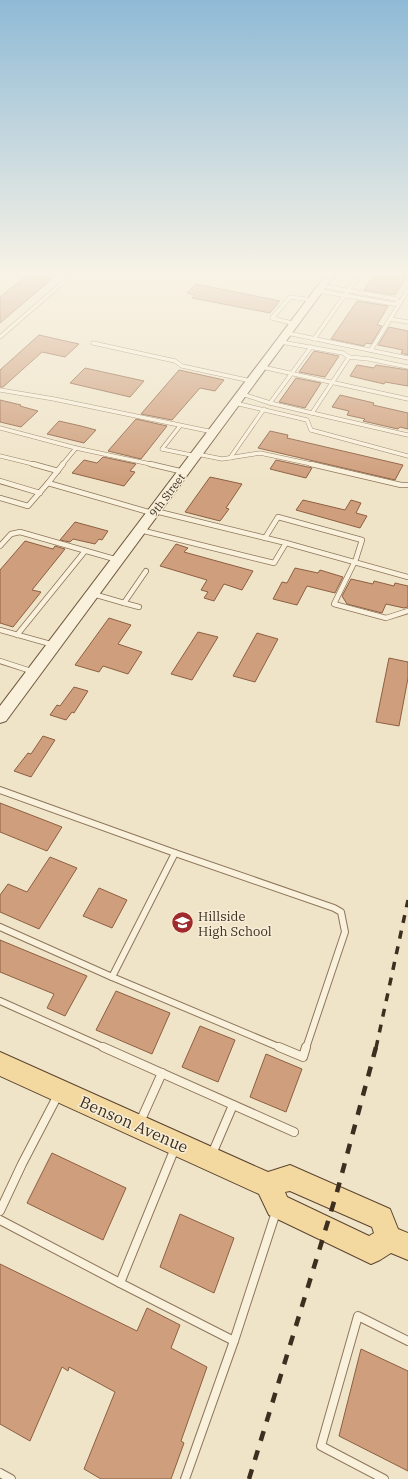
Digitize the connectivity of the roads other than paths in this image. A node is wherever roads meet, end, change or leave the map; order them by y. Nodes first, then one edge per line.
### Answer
1 (282, 341) edge
2 (301, 341) edge
3 (324, 341) edge
4 (377, 341) edge
5 (93, 343) dead end
6 (311, 347) junction
7 (371, 350) junction
8 (349, 357) junction
9 (408, 358) edge
10 (262, 367) junction
11 (408, 367) edge
12 (292, 374) junction
13 (252, 381) junction
14 (332, 382) junction
15 (0, 390) edge
16 (239, 399) junction
17 (408, 399) edge
18 (270, 403) junction
19 (264, 410) junction
20 (312, 413) junction
21 (180, 426) junction
22 (0, 428) edge
23 (213, 432) junction
24 (408, 435) edge
25 (76, 448) junction
26 (197, 455) junction
27 (0, 456) edge
28 (408, 456) edge
29 (230, 458) junction
30 (58, 471) junction
31 (184, 472) junction
32 (0, 481) edge
33 (48, 483) junction
34 (408, 486) edge
35 (40, 492) junction
36 (0, 498) edge
37 (154, 512) junction
38 (140, 530) junction
39 (265, 538) junction
40 (286, 543) junction
41 (0, 546) edge
42 (85, 551) junction
43 (118, 560) junction
44 (354, 562) junction
45 (146, 571) dead end
46 (408, 577) edge
47 (93, 594) junction
48 (124, 603) junction
49 (139, 608) dead end
50 (408, 611) edge
51 (0, 630) edge
52 (17, 635) junction
53 (54, 645) junction
54 (0, 662) edge
55 (34, 672) junction
56 (0, 717) edge
57 (0, 790) edge
58 (176, 853) junction
59 (0, 927) edge
60 (112, 977) junction
61 (0, 1001) edge
62 (0, 1064) edge
63 (162, 1073) junction
64 (60, 1091) junction
65 (233, 1104) junction
66 (138, 1126) junction
67 (294, 1132) dead end
68 (177, 1143) junction
69 (211, 1158) junction
70 (273, 1196) junction
71 (0, 1211) edge
72 (0, 1220) edge
73 (398, 1242) edge
74 (120, 1283) junction
75 (234, 1341) junction
76 (408, 1341) edge
77 (0, 1473) edge
78 (11, 1479) edge
79 (185, 1479) edge
80 (384, 1479) edge

1 - 10 street, 9th Street
2 - 6 lane
3 - 7 lane
4 - 7 lane
5 - 13 lane
6 - 8 lane
6 - 12 lane
7 - 9 lane
8 - 11 lane
8 - 14 lane
10 - 12 lane
10 - 13 street, 9th Street
12 - 14 lane
12 - 18 lane
13 - 16 street, 9th Street
14 - 17 lane
14 - 20 lane
15 - 21 lane
16 - 18 lane
16 - 19 lane
16 - 23 street, 9th Street
18 - 20 lane
19 - 28 lane
19 - 29 lane
20 - 24 lane
21 - 23 lane
21 - 26 lane
22 - 25 lane
23 - 26 street, 9th Street
25 - 30 lane
25 - 31 lane
26 - 29 lane
26 - 31 street, 9th Street
27 - 30 lane
29 - 34 lane
30 - 33 lane
31 - 37 street, 9th Street
32 - 35 lane
33 - 35 lane
33 - 37 lane
35 - 36 lane
37 - 38 street, 9th Street
37 - 39 lane
38 - 40 lane
38 - 43 street, 9th Street
39 - 40 lane
39 - 44 lane
40 - 44 lane
41 - 42 lane
42 - 43 lane
42 - 52 lane
43 - 47 street, 9th Street
44 - 46 lane
44 - 50 lane
45 - 48 lane
47 - 48 lane
47 - 53 street, 9th Street
48 - 49 lane
51 - 52 lane
52 - 53 lane
53 - 55 street, 9th Street
54 - 55 lane
55 - 56 street, 9th Street
57 - 58 lane
58 - 60 lane
58 - 60 lane
59 - 60 lane
61 - 63 lane
62 - 64 main road, Benson Avenue
63 - 65 lane
63 - 66 lane
64 - 66 main road, Benson Avenue
64 - 71 lane
65 - 67 lane
65 - 69 lane
66 - 68 main road, Benson Avenue
68 - 69 main road, Benson Avenue
68 - 74 lane
69 - 70 main road, Benson Avenue
70 - 73 main road, Benson Avenue
70 - 73 main road, Benson Avenue
70 - 75 lane
72 - 74 lane
74 - 75 lane
75 - 79 lane
76 - 80 lane
77 - 78 lane

